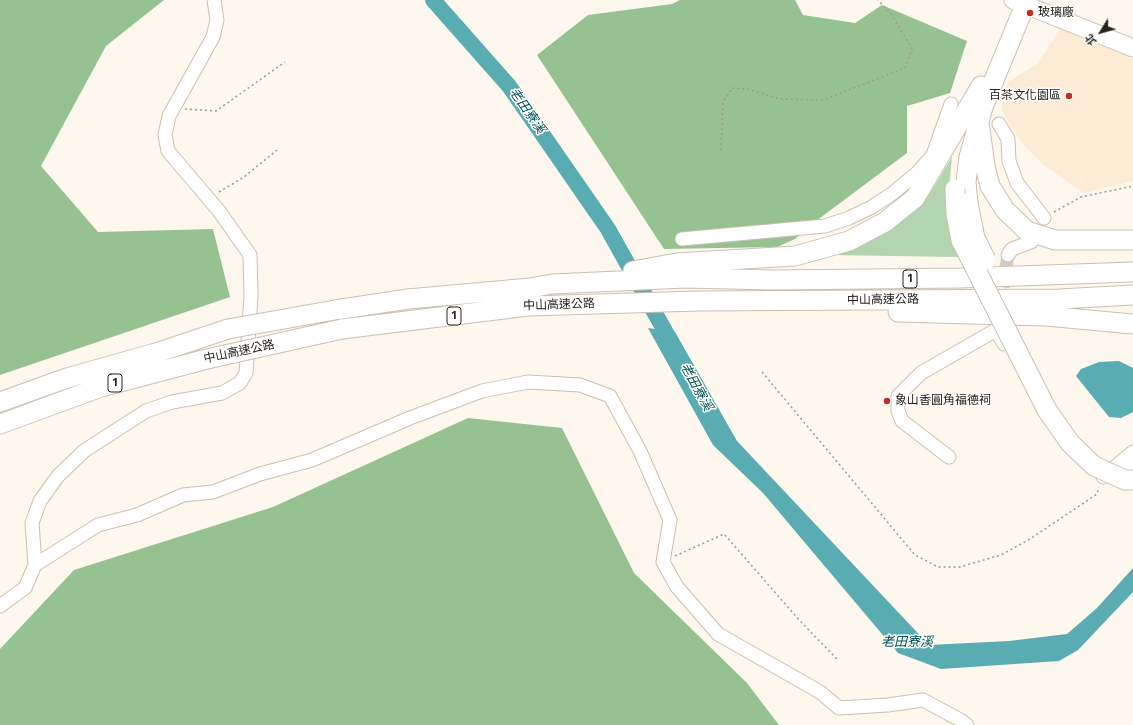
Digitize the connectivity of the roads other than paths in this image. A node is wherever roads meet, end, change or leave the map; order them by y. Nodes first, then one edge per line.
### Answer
1 (214, 0) edge
2 (1044, 0) edge
3 (1019, 1) edge
4 (1133, 38) edge
5 (1133, 48) edge
6 (981, 86) junction
7 (951, 104) dead end
8 (979, 122) junction
9 (999, 124) dead end
10 (1044, 218) road end
11 (682, 239) dead end
12 (1133, 240) edge
13 (1031, 242) dead end
14 (1008, 255) dead end
15 (681, 271) junction
16 (1133, 272) edge
17 (1133, 295) edge
18 (824, 301) junction
19 (1133, 324) edge
20 (0, 402) edge
21 (0, 424) edge
22 (1133, 452) edge
23 (949, 457) dead end
24 (1133, 468) edge
25 (1133, 480) edge
26 (35, 565) junction
27 (0, 606) edge
28 (963, 724) edge

1 - 26 street
2 - 4 main road
3 - 5 main road
3 - 6 highway
3 - 8 highway
6 - 15 highway
6 - 25 highway, bridge
7 - 11 street
8 - 12 highway
8 - 24 highway, bridge
9 - 10 street
13 - 14 street
15 - 16 highway, 中山高速公路 / 1
15 - 20 highway, 中山高速公路 / 1, bridge
17 - 18 highway, 中山高速公路 / 1
18 - 19 highway
18 - 21 highway, 中山高速公路 / 1, bridge
22 - 23 street
26 - 27 street
26 - 28 street

